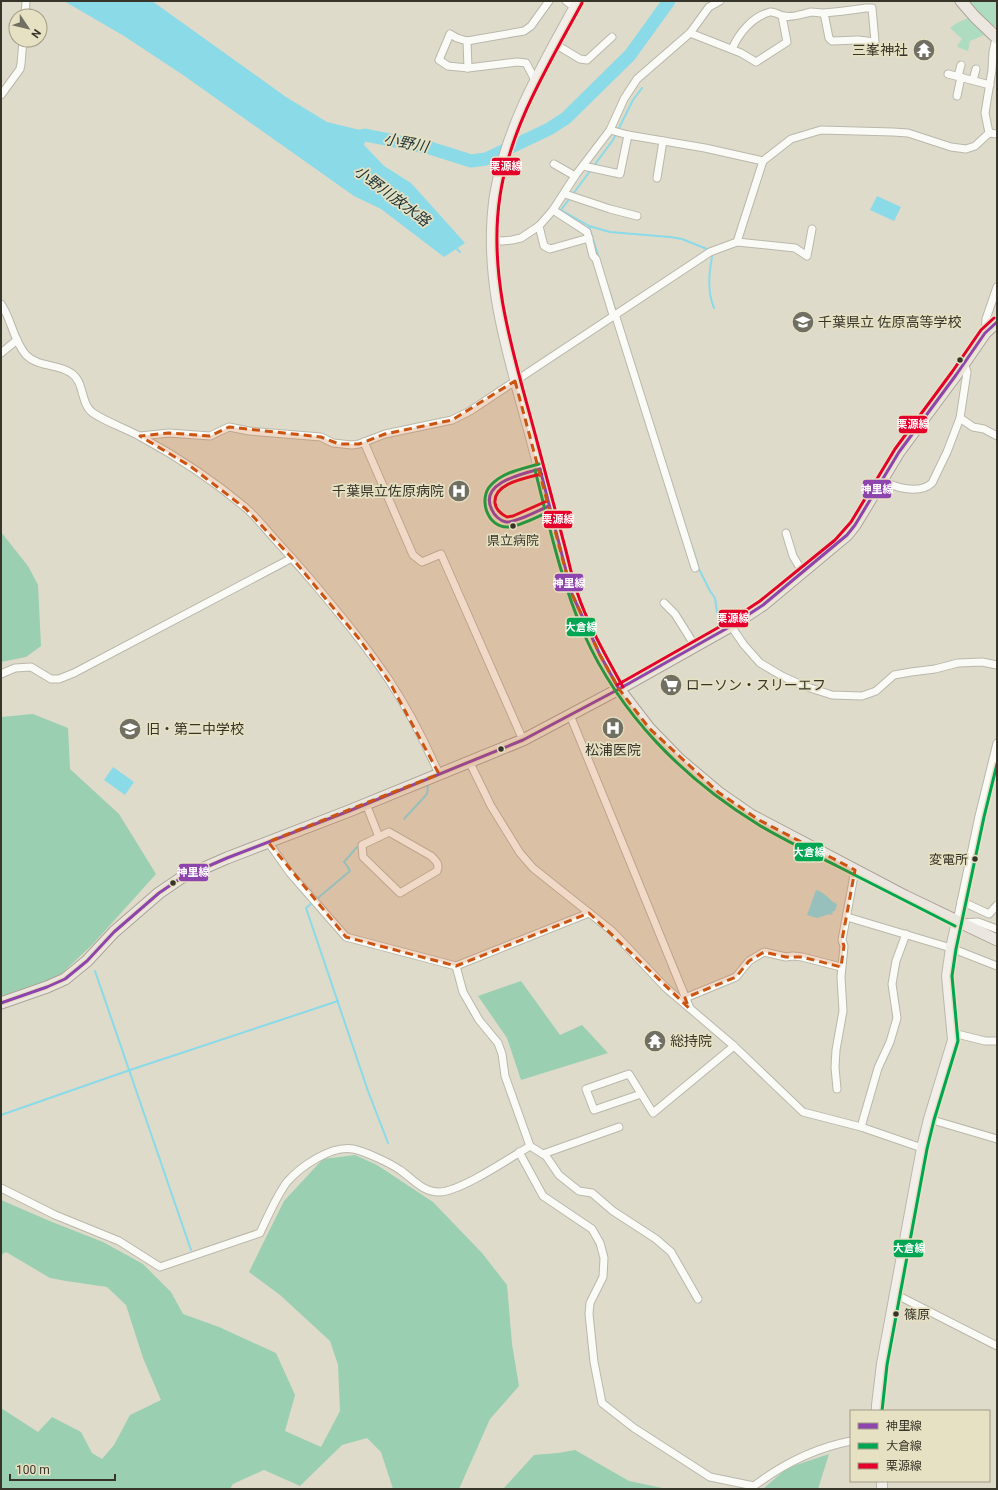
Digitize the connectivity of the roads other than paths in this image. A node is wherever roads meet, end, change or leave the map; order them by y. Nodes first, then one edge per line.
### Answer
1 (549, 1) edge
2 (720, 1) edge
3 (961, 1) edge
4 (573, 3) edge
5 (824, 12) junction
6 (782, 16) junction
7 (690, 33) junction
8 (612, 37) dead end
9 (997, 38) edge
10 (467, 41) junction
11 (555, 44) junction
12 (22, 48) edge
13 (732, 49) junction
14 (961, 65) dead end
15 (468, 68) junction
16 (976, 69) dead end
17 (948, 74) dead end
18 (959, 77) junction
19 (535, 80) junction
20 (973, 80) junction
21 (990, 85) junction
22 (1, 95) edge
23 (958, 96) dead end
24 (615, 132) junction
25 (989, 133) junction
26 (997, 134) edge
27 (628, 135) junction
28 (663, 141) junction
29 (763, 161) junction
30 (554, 164) dead end
31 (582, 166) junction
32 (575, 176) junction
33 (657, 178) dead end
34 (565, 194) junction
35 (553, 210) junction
36 (636, 216) dead end
37 (539, 226) junction
38 (812, 229) dead end
39 (589, 238) junction
40 (491, 240) junction
41 (737, 242) junction
42 (997, 287) edge
43 (1, 304) edge
44 (615, 314) junction
45 (996, 323) edge
46 (985, 333) junction
47 (17, 340) junction
48 (1, 352) edge
49 (964, 363) junction
50 (515, 380) junction
51 (960, 418) junction
52 (140, 436) junction
53 (997, 436) edge
54 (364, 442) junction
55 (881, 481) junction
56 (786, 533) dead end
57 (292, 558) junction
58 (695, 568) dead end
59 (803, 573) junction
60 (664, 603) dead end
61 (731, 626) junction
62 (695, 646) junction
63 (997, 665) edge
64 (1, 674) edge
65 (619, 688) junction
66 (570, 715) junction
67 (523, 740) junction
68 (997, 742) edge
69 (469, 761) junction
70 (995, 764) edge
71 (439, 774) junction
72 (366, 804) junction
73 (380, 837) junction
74 (268, 842) junction
75 (856, 870) junction
76 (961, 901) junction
77 (997, 905) edge
78 (589, 913) junction
79 (847, 917) junction
80 (959, 922) junction
81 (997, 929) edge
82 (906, 934) junction
83 (997, 940) edge
84 (951, 948) junction
85 (456, 966) junction
86 (997, 966) edge
87 (841, 967) junction
88 (685, 998) junction
89 (1, 1003) edge
90 (689, 1008) junction
91 (953, 1034) junction
92 (997, 1041) edge
93 (734, 1046) junction
94 (837, 1089) dead end
95 (641, 1094) junction
96 (929, 1119) junction
97 (619, 1127) dead end
98 (861, 1127) junction
99 (997, 1139) edge
100 (530, 1146) junction
101 (922, 1148) junction
102 (519, 1152) junction
103 (543, 1154) junction
104 (1, 1188) edge
105 (895, 1294) junction
106 (698, 1299) dead end
107 (997, 1346) edge
108 (877, 1410) edge
109 (850, 1441) edge

1 - 10 street
2 - 7 street
3 - 9 main road
4 - 11 street
5 - 5 street
5 - 6 street
6 - 13 street
6 - 13 street
7 - 13 street
7 - 24 street
8 - 11 street
9 - 21 street
10 - 15 street
10 - 15 street
11 - 19 street
12 - 22 street
14 - 18 street
15 - 19 street
16 - 20 street
17 - 18 street
18 - 20 street
18 - 23 street
19 - 40 street
20 - 21 street
21 - 25 street
24 - 27 street
24 - 31 street
25 - 26 street
25 - 29 street
27 - 28 street
27 - 31 street
28 - 29 street
28 - 33 street
29 - 41 street
30 - 32 street
31 - 32 street
32 - 34 street
34 - 35 street
34 - 36 street
35 - 37 street
35 - 39 street
37 - 39 street
37 - 40 street
38 - 41 street
39 - 44 street
40 - 50 street
41 - 44 street
42 - 46 street
43 - 47 street
44 - 50 street
44 - 58 street
45 - 46 main road
46 - 49 main road
47 - 48 street
47 - 52 street
49 - 51 street
49 - 55 main road
50 - 54 street
50 - 65 street
51 - 53 street
51 - 55 street
52 - 54 street
52 - 57 street
54 - 67 street
55 - 59 main road
56 - 59 street
57 - 64 street
57 - 71 street
59 - 61 main road
60 - 62 street
61 - 62 main road
61 - 63 street
62 - 65 main road
65 - 66 main road
65 - 75 main road
66 - 67 main road
66 - 88 street
67 - 69 main road
68 - 70 street
69 - 71 main road
69 - 78 street
70 - 76 street
71 - 72 main road
72 - 73 street
72 - 74 main road
73 - 73 street
74 - 85 street
74 - 89 main road
75 - 79 street
75 - 80 main road
76 - 77 street
76 - 80 street
78 - 85 street
78 - 90 street
79 - 82 street
79 - 87 street
80 - 81 street
80 - 83 main road
80 - 84 street
82 - 84 street
82 - 98 street
84 - 86 street
84 - 91 street
85 - 100 street
87 - 88 street
87 - 94 street
88 - 90 street
90 - 93 street
91 - 92 street
91 - 96 street
93 - 95 street
93 - 98 street
95 - 95 street
96 - 99 street
96 - 101 street
97 - 103 street
98 - 101 street
100 - 102 street
100 - 103 street
101 - 105 street
102 - 104 street
102 - 109 street
103 - 106 street
105 - 107 street
105 - 108 street

